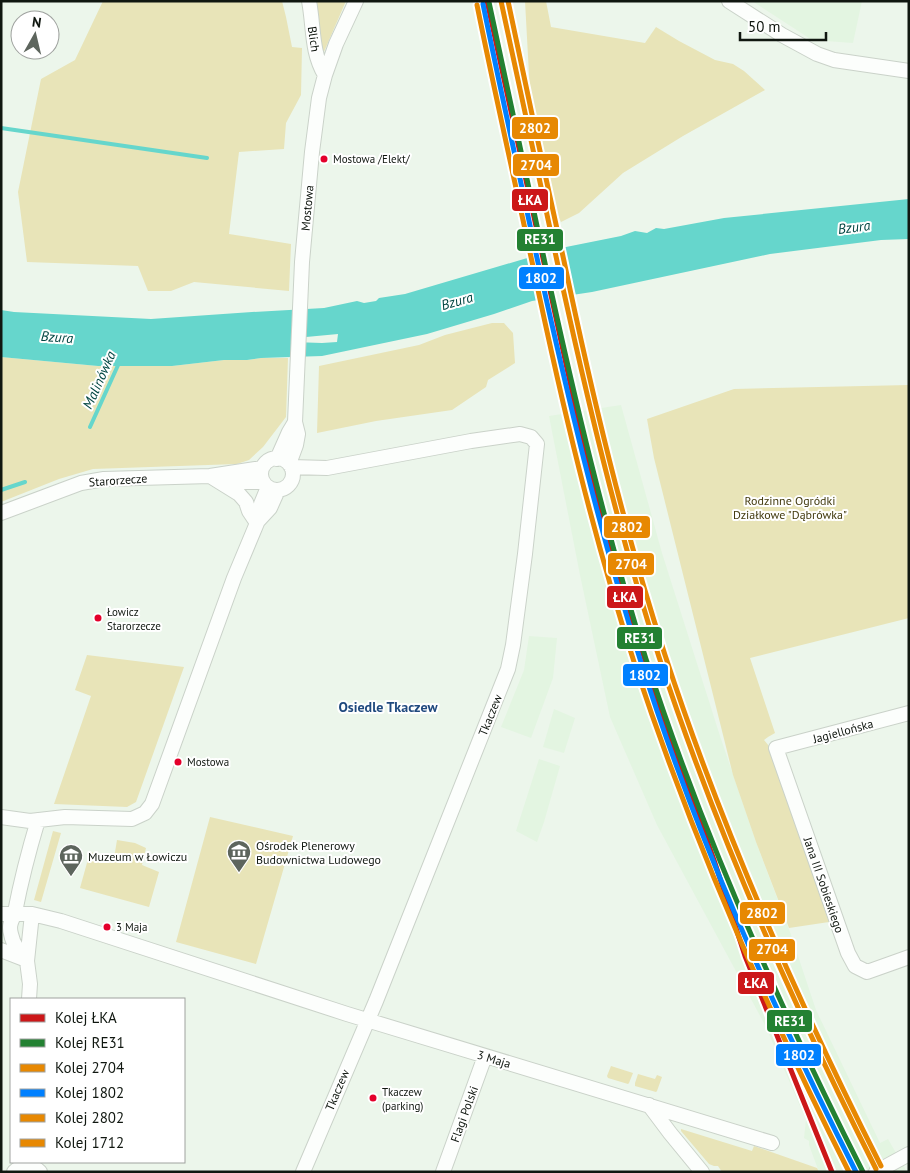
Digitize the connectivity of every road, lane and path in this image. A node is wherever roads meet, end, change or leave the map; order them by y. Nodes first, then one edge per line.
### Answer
1 (309, 1) edge
2 (356, 1) edge
3 (729, 1) edge
4 (909, 71) edge
5 (325, 75) junction
6 (287, 467) junction
7 (210, 476) junction
8 (268, 482) junction
9 (1, 513) edge
10 (257, 522) junction
11 (909, 713) edge
12 (776, 748) joint
13 (1, 817) edge
14 (38, 820) junction
15 (8, 914) edge
16 (32, 914) junction
17 (1, 950) edge
18 (909, 957) edge
19 (26, 961) junction
20 (29, 998) edge
21 (368, 1021) junction
22 (485, 1056) junction
23 (649, 1105) junction
24 (772, 1143) dead end
25 (909, 1154) edge
26 (303, 1172) edge
27 (442, 1172) edge
28 (702, 1172) edge
29 (876, 1172) edge

1 - 5 street, Blich
2 - 5 street, Mostowa
3 - 4 street
5 - 6 street, Mostowa
6 - 8 street
6 - 8 street
6 - 21 street, Tkaczew
7 - 8 street, Starorzecze
7 - 9 street, Starorzecze
7 - 10 street
8 - 10 street
10 - 14 street
11 - 12 street, Jagiellońska
12 - 18 street, Jana III Sobieskiego
13 - 14 street
14 - 15 street
15 - 16 street, 3 Maja
15 - 19 street
16 - 19 street
16 - 21 street, 3 Maja
17 - 19 street
19 - 20 street
21 - 22 street, 3 Maja
21 - 26 street, Tkaczew
22 - 23 street, 3 Maja
22 - 27 street, Flagi Polski
23 - 24 street, 3 Maja
23 - 28 street
25 - 29 street

